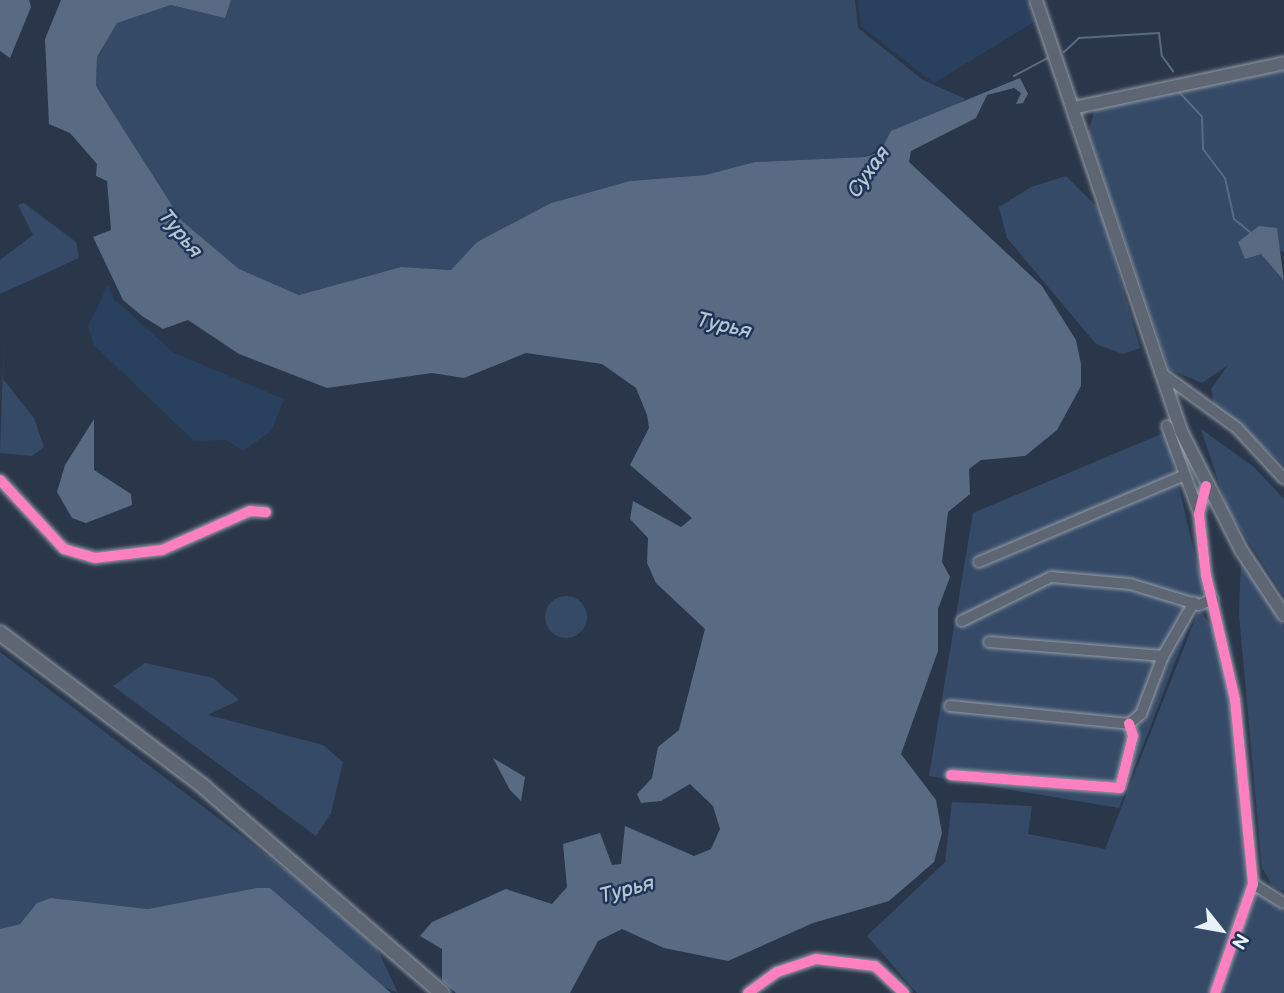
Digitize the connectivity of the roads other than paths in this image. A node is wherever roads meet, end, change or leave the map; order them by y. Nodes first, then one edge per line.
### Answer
1 (1036, 0) edge
2 (1284, 63) edge
3 (1073, 108) junction
4 (1160, 372) junction
5 (1167, 426) dead end
6 (1183, 475) junction
7 (1284, 479) edge
8 (0, 480) edge
9 (1206, 486) junction
10 (266, 512) dead end
11 (1199, 514) junction
12 (979, 562) dead end
13 (1213, 599) junction
14 (1194, 602) junction
15 (1284, 615) edge
16 (962, 621) dead end
17 (0, 633) edge
18 (989, 642) dead end
19 (1163, 656) junction
20 (950, 706) dead end
21 (1129, 724) junction
22 (951, 775) dead end
23 (1253, 884) junction
24 (1284, 903) edge
25 (442, 993) edge
26 (748, 993) edge
27 (904, 993) edge
28 (1215, 993) edge

1 - 3 main road
2 - 3 main road
3 - 4 main road
4 - 7 street
4 - 9 main road
5 - 6 street
6 - 11 street
6 - 12 street
8 - 10 street
9 - 11 street
9 - 15 main road
11 - 13 street
13 - 14 street
13 - 23 street
14 - 16 street
14 - 19 street
17 - 25 highway
18 - 19 street
19 - 21 street
20 - 21 street
21 - 22 street
23 - 24 street
23 - 28 street
26 - 27 street

